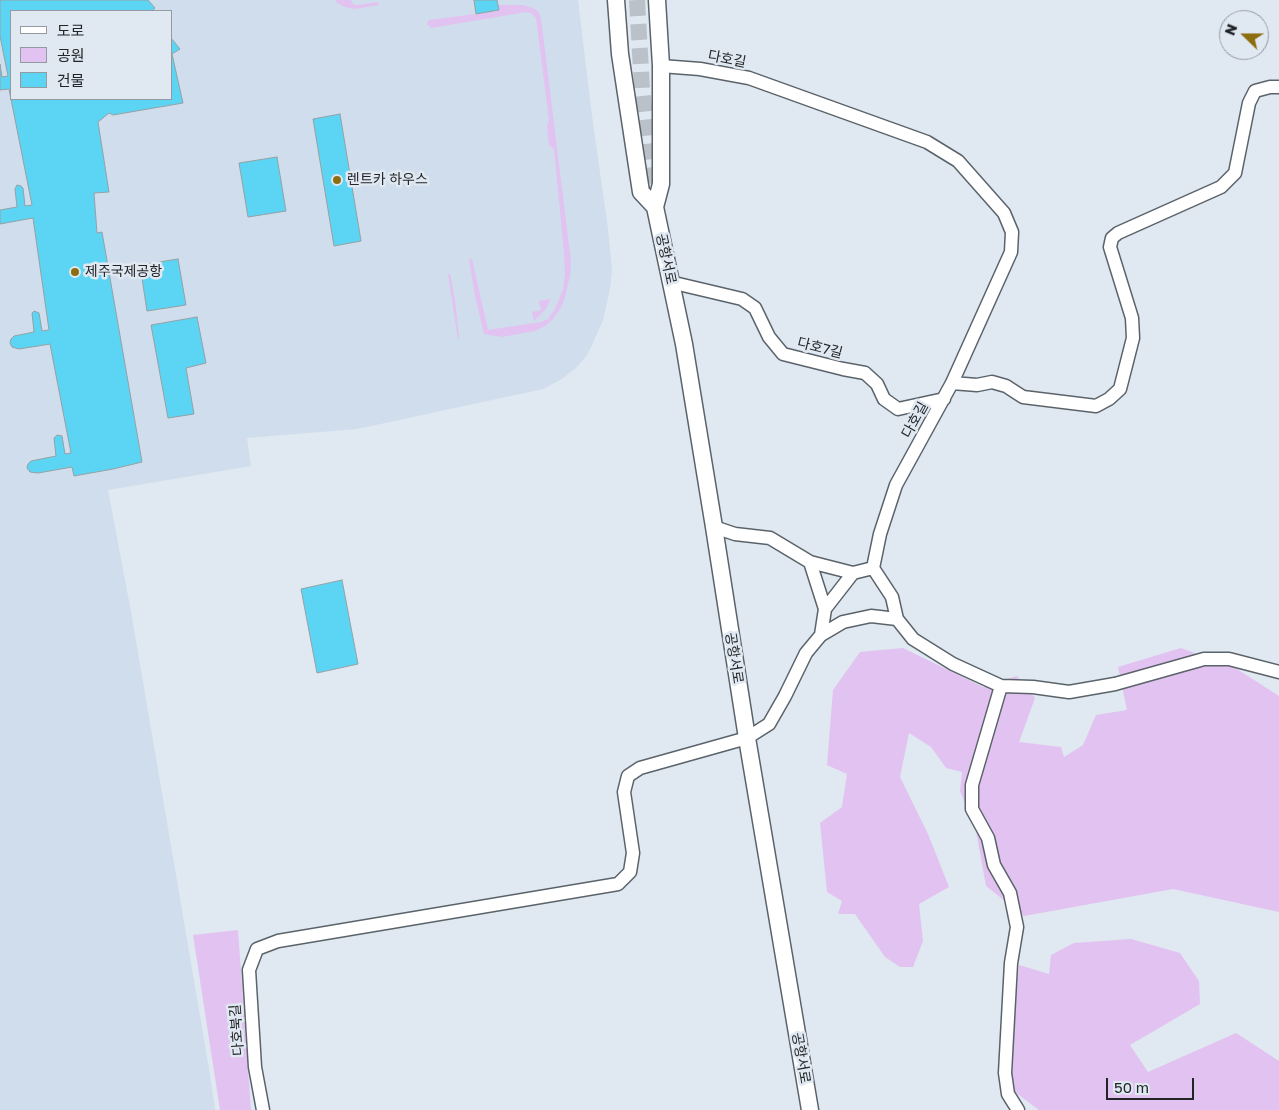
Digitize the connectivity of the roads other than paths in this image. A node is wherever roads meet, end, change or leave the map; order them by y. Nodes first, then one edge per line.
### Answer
1 (616, 0) edge
2 (658, 0) edge
3 (661, 66) junction
4 (1279, 87) edge
5 (655, 208) junction
6 (670, 282) junction
7 (952, 384) junction
8 (944, 399) junction
9 (714, 527) junction
10 (810, 562) junction
11 (873, 568) junction
12 (853, 573) junction
13 (825, 609) junction
14 (897, 619) junction
15 (821, 635) junction
16 (1279, 672) edge
17 (1001, 686) junction
18 (747, 738) junction
19 (263, 1110) edge
20 (810, 1110) edge
21 (1018, 1110) edge

1 - 5 street
2 - 3 street
3 - 5 street
3 - 7 street, 다호길
4 - 7 street
5 - 6 street, 공항서로
6 - 8 street, 다호7길
6 - 9 street, 공항서로
7 - 8 street, 다호길
8 - 11 street, 다호길
9 - 10 street
9 - 18 street, 공항서로
10 - 12 street
10 - 13 street
11 - 12 street
11 - 14 street
12 - 13 street
13 - 15 street
14 - 15 street
14 - 17 street
15 - 18 street
16 - 17 street
17 - 21 street
18 - 19 street, 다호북길
18 - 20 street, 공항서로

